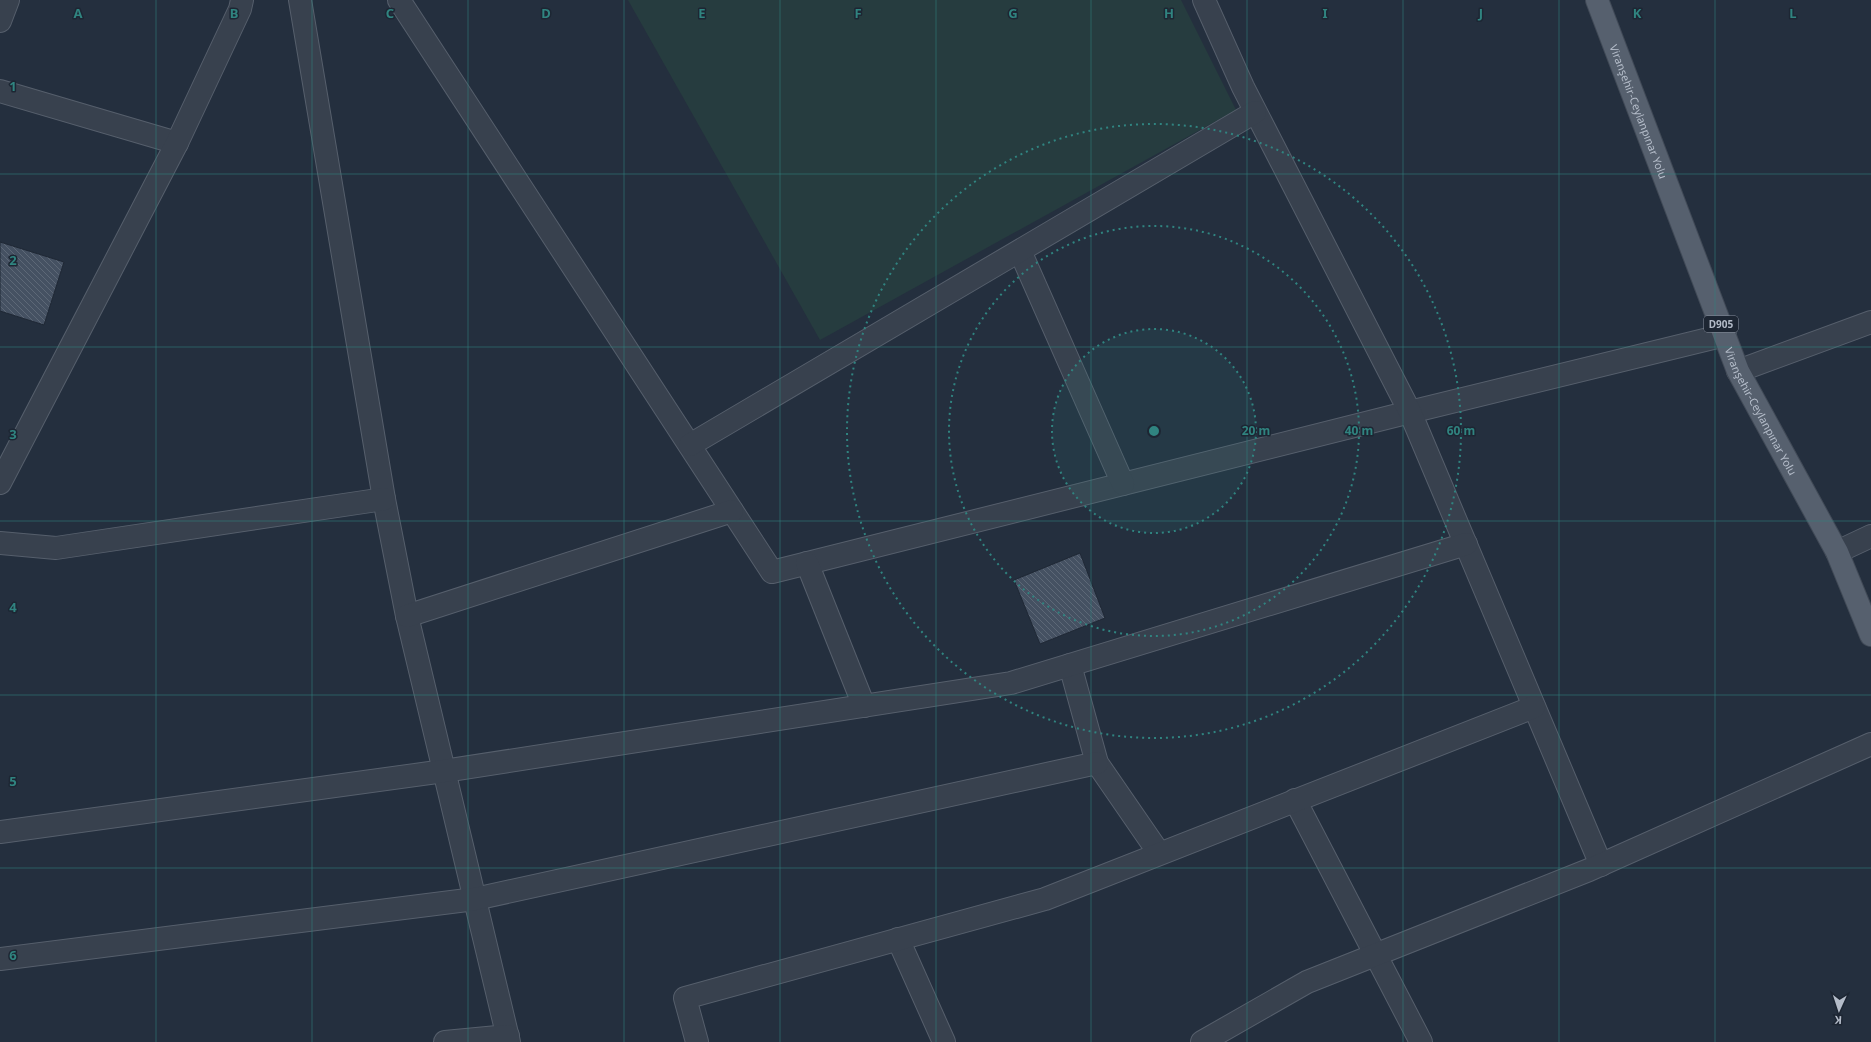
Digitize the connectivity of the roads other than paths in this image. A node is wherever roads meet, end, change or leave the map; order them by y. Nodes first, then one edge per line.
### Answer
1 (8, 0) edge
2 (242, 0) edge
3 (300, 0) edge
4 (399, 0) edge
5 (1204, 0) edge
6 (1597, 0) edge
7 (0, 21) edge
8 (0, 91) edge
9 (1256, 112) junction
10 (177, 143) junction
11 (1020, 251) junction
12 (1871, 322) edge
13 (1725, 335) junction
14 (1738, 371) junction
15 (1410, 412) junction
16 (690, 446) junction
17 (0, 484) edge
18 (1122, 484) junction
19 (384, 499) junction
20 (732, 511) junction
21 (1871, 536) edge
22 (0, 543) edge
23 (1466, 544) junction
24 (1837, 552) junction
25 (807, 563) junction
26 (407, 616) junction
27 (1871, 635) edge
28 (1070, 665) junction
29 (864, 706) junction
30 (1534, 707) junction
31 (1871, 744) edge
32 (1097, 763) junction
33 (444, 771) junction
34 (1295, 800) junction
35 (0, 832) edge
36 (1159, 853) junction
37 (1601, 865) junction
38 (476, 899) junction
39 (898, 939) junction
40 (1376, 954) junction
41 (0, 959) edge
42 (509, 1039) edge
43 (445, 1042) edge
44 (697, 1042) edge
45 (944, 1042) edge
46 (1202, 1042) edge
47 (1421, 1042) edge

1 - 7 street
2 - 10 street
3 - 19 street
4 - 16 street
5 - 9 street
6 - 13 main road, Viranşehir-Ceylanpınar Yolu / D905
8 - 10 street
9 - 11 street
9 - 15 street
10 - 17 street
11 - 16 street
11 - 18 street
12 - 14 street
13 - 14 main road, Viranşehir-Ceylanpınar Yolu / D905
13 - 15 street
14 - 24 main road, Viranşehir-Ceylanpınar Yolu / D905
15 - 18 street
15 - 23 street
16 - 20 street
18 - 25 street
19 - 22 street
19 - 26 street
20 - 25 street
20 - 26 street
21 - 24 street
23 - 28 street
23 - 30 street
24 - 27 main road, Viranşehir-Ceylanpınar Yolu / D905
25 - 29 street
26 - 33 street
28 - 29 street
28 - 32 street
29 - 33 street
30 - 34 street
30 - 37 street
31 - 37 street
32 - 36 street
32 - 38 street
33 - 35 street
33 - 38 street
34 - 36 street
34 - 40 street
36 - 39 street
37 - 40 street
38 - 41 street
38 - 42 street
39 - 44 street
39 - 45 street
40 - 46 street
40 - 47 street
42 - 43 street

